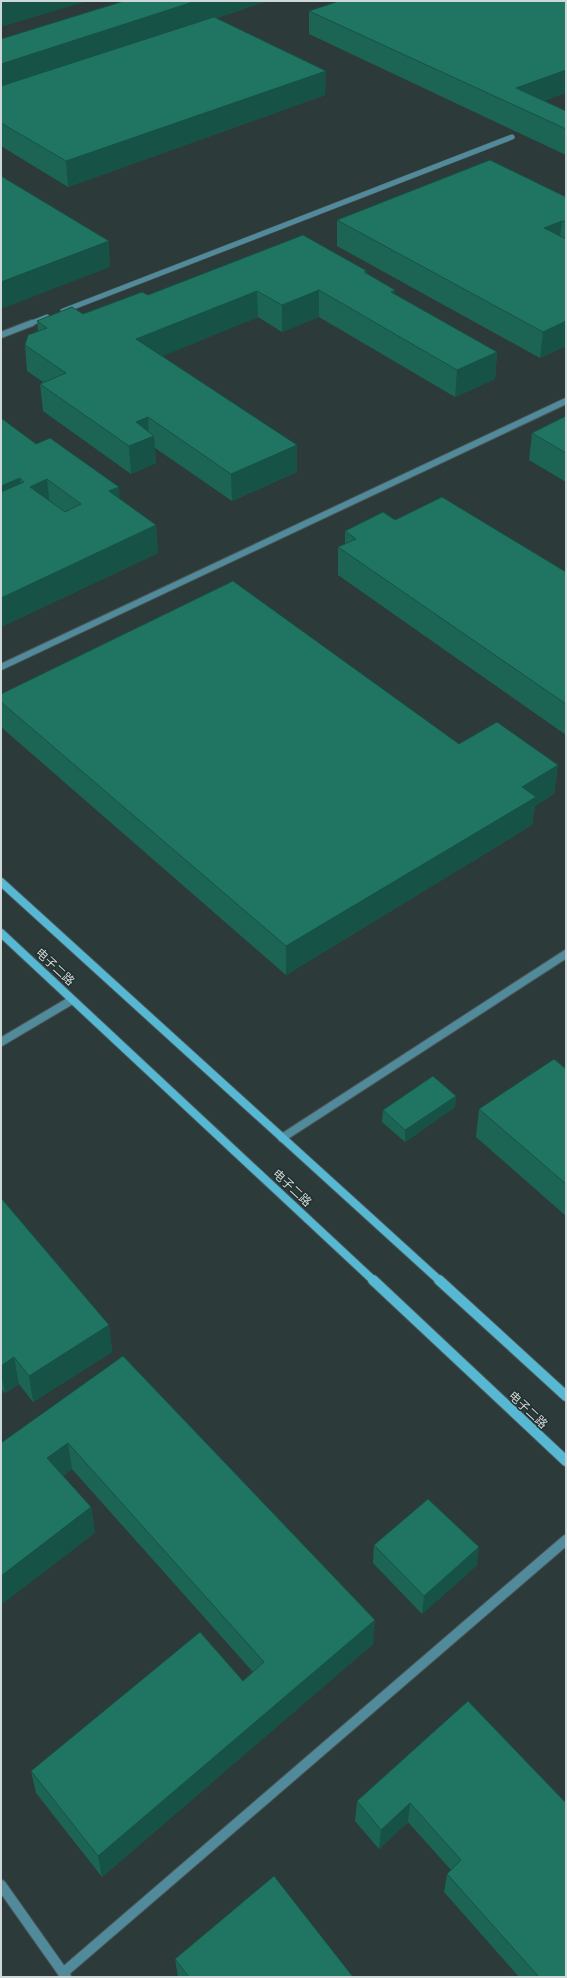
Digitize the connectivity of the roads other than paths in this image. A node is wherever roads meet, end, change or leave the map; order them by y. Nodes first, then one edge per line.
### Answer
1 (512, 137) dead end
2 (60, 312) edge
3 (53, 315) edge
4 (1, 335) edge
5 (566, 401) edge
6 (1, 667) edge
7 (1, 882) edge
8 (1, 933) edge
9 (566, 954) edge
10 (72, 1000) junction
11 (1, 1042) edge
12 (282, 1138) junction
13 (566, 1396) edge
14 (566, 1461) edge
15 (566, 1540) edge
16 (1, 1885) edge
17 (65, 1975) edge

1 - 2 street
3 - 4 street
5 - 6 street
7 - 12 main road
8 - 10 main road, 电子二路
9 - 12 street
10 - 11 street
10 - 14 main road, 电子二路
12 - 13 main road
15 - 17 street
16 - 17 street

